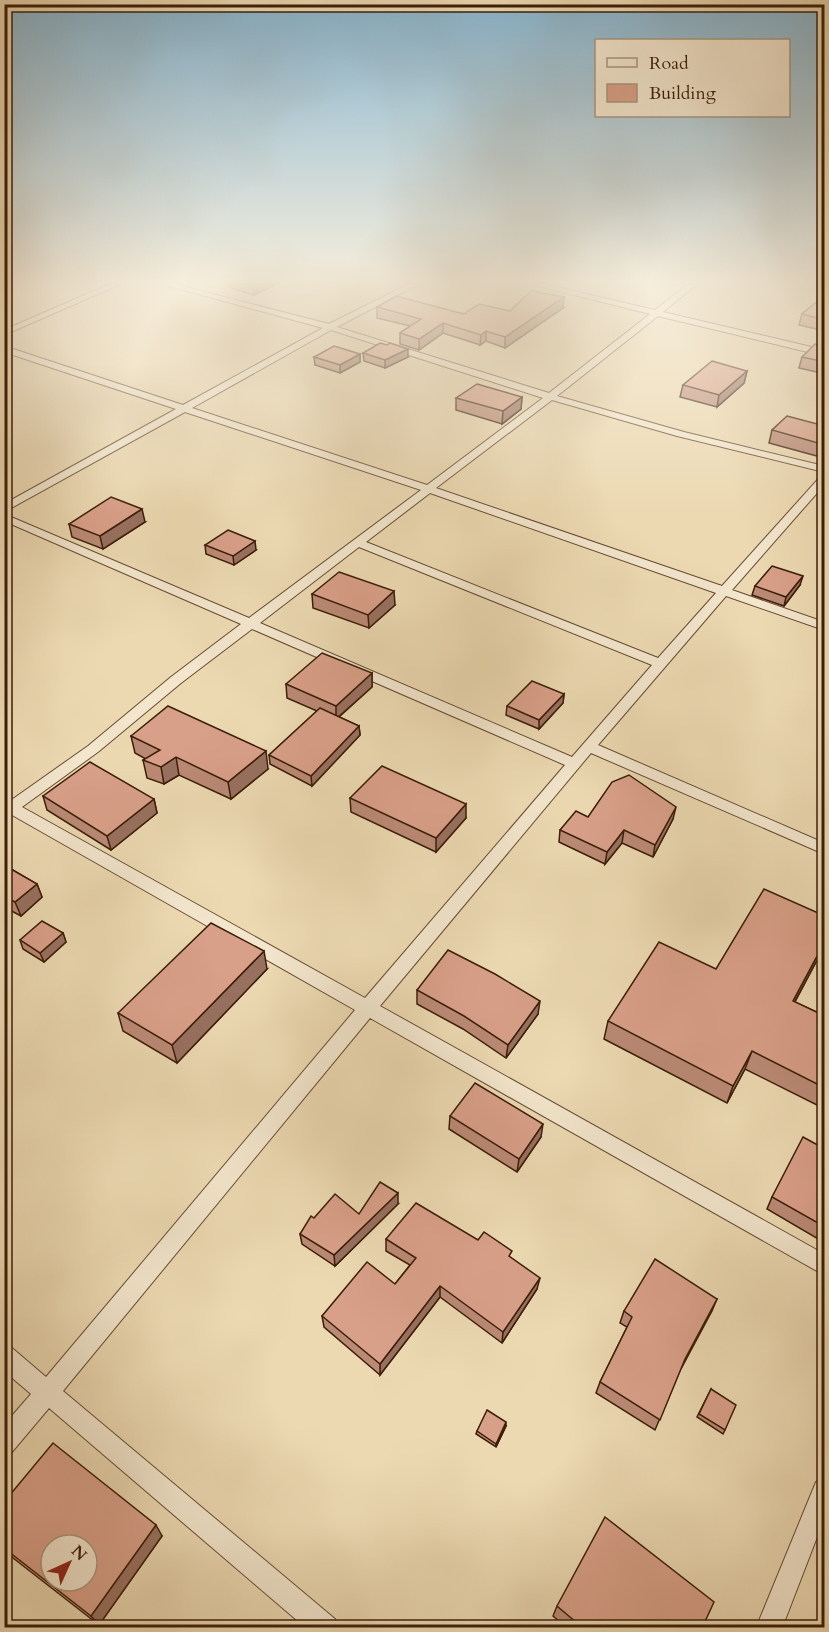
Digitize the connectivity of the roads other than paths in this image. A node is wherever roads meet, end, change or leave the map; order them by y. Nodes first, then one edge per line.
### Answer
1 (37, 360) edge
2 (270, 360) edge
3 (434, 360) edge
4 (596, 360) edge
5 (550, 397) junction
6 (182, 409) junction
7 (825, 469) edge
8 (825, 479) edge
9 (426, 488) junction
10 (4, 509) edge
11 (4, 517) edge
12 (356, 542) junction
13 (724, 591) junction
14 (251, 622) junction
15 (825, 626) edge
16 (661, 664) junction
17 (591, 747) junction
18 (575, 764) junction
19 (6, 808) edge
20 (825, 849) edge
21 (366, 1008) junction
22 (825, 1265) edge
23 (4, 1356) edge
24 (48, 1392) junction
25 (4, 1444) edge
26 (825, 1490) edge
27 (326, 1628) edge
28 (768, 1628) edge

1 - 6 street
2 - 6 street
3 - 5 street
4 - 5 street
5 - 7 street
5 - 9 street
6 - 9 street
6 - 10 street
8 - 13 street
9 - 12 street
9 - 13 street
11 - 14 street
12 - 14 street
12 - 16 street
13 - 15 street
13 - 16 street
14 - 18 street
14 - 19 street
16 - 17 street
17 - 18 street
17 - 20 street
18 - 21 street
19 - 21 street
21 - 22 street
21 - 24 street
23 - 24 street
24 - 25 street
24 - 27 street
26 - 28 street

